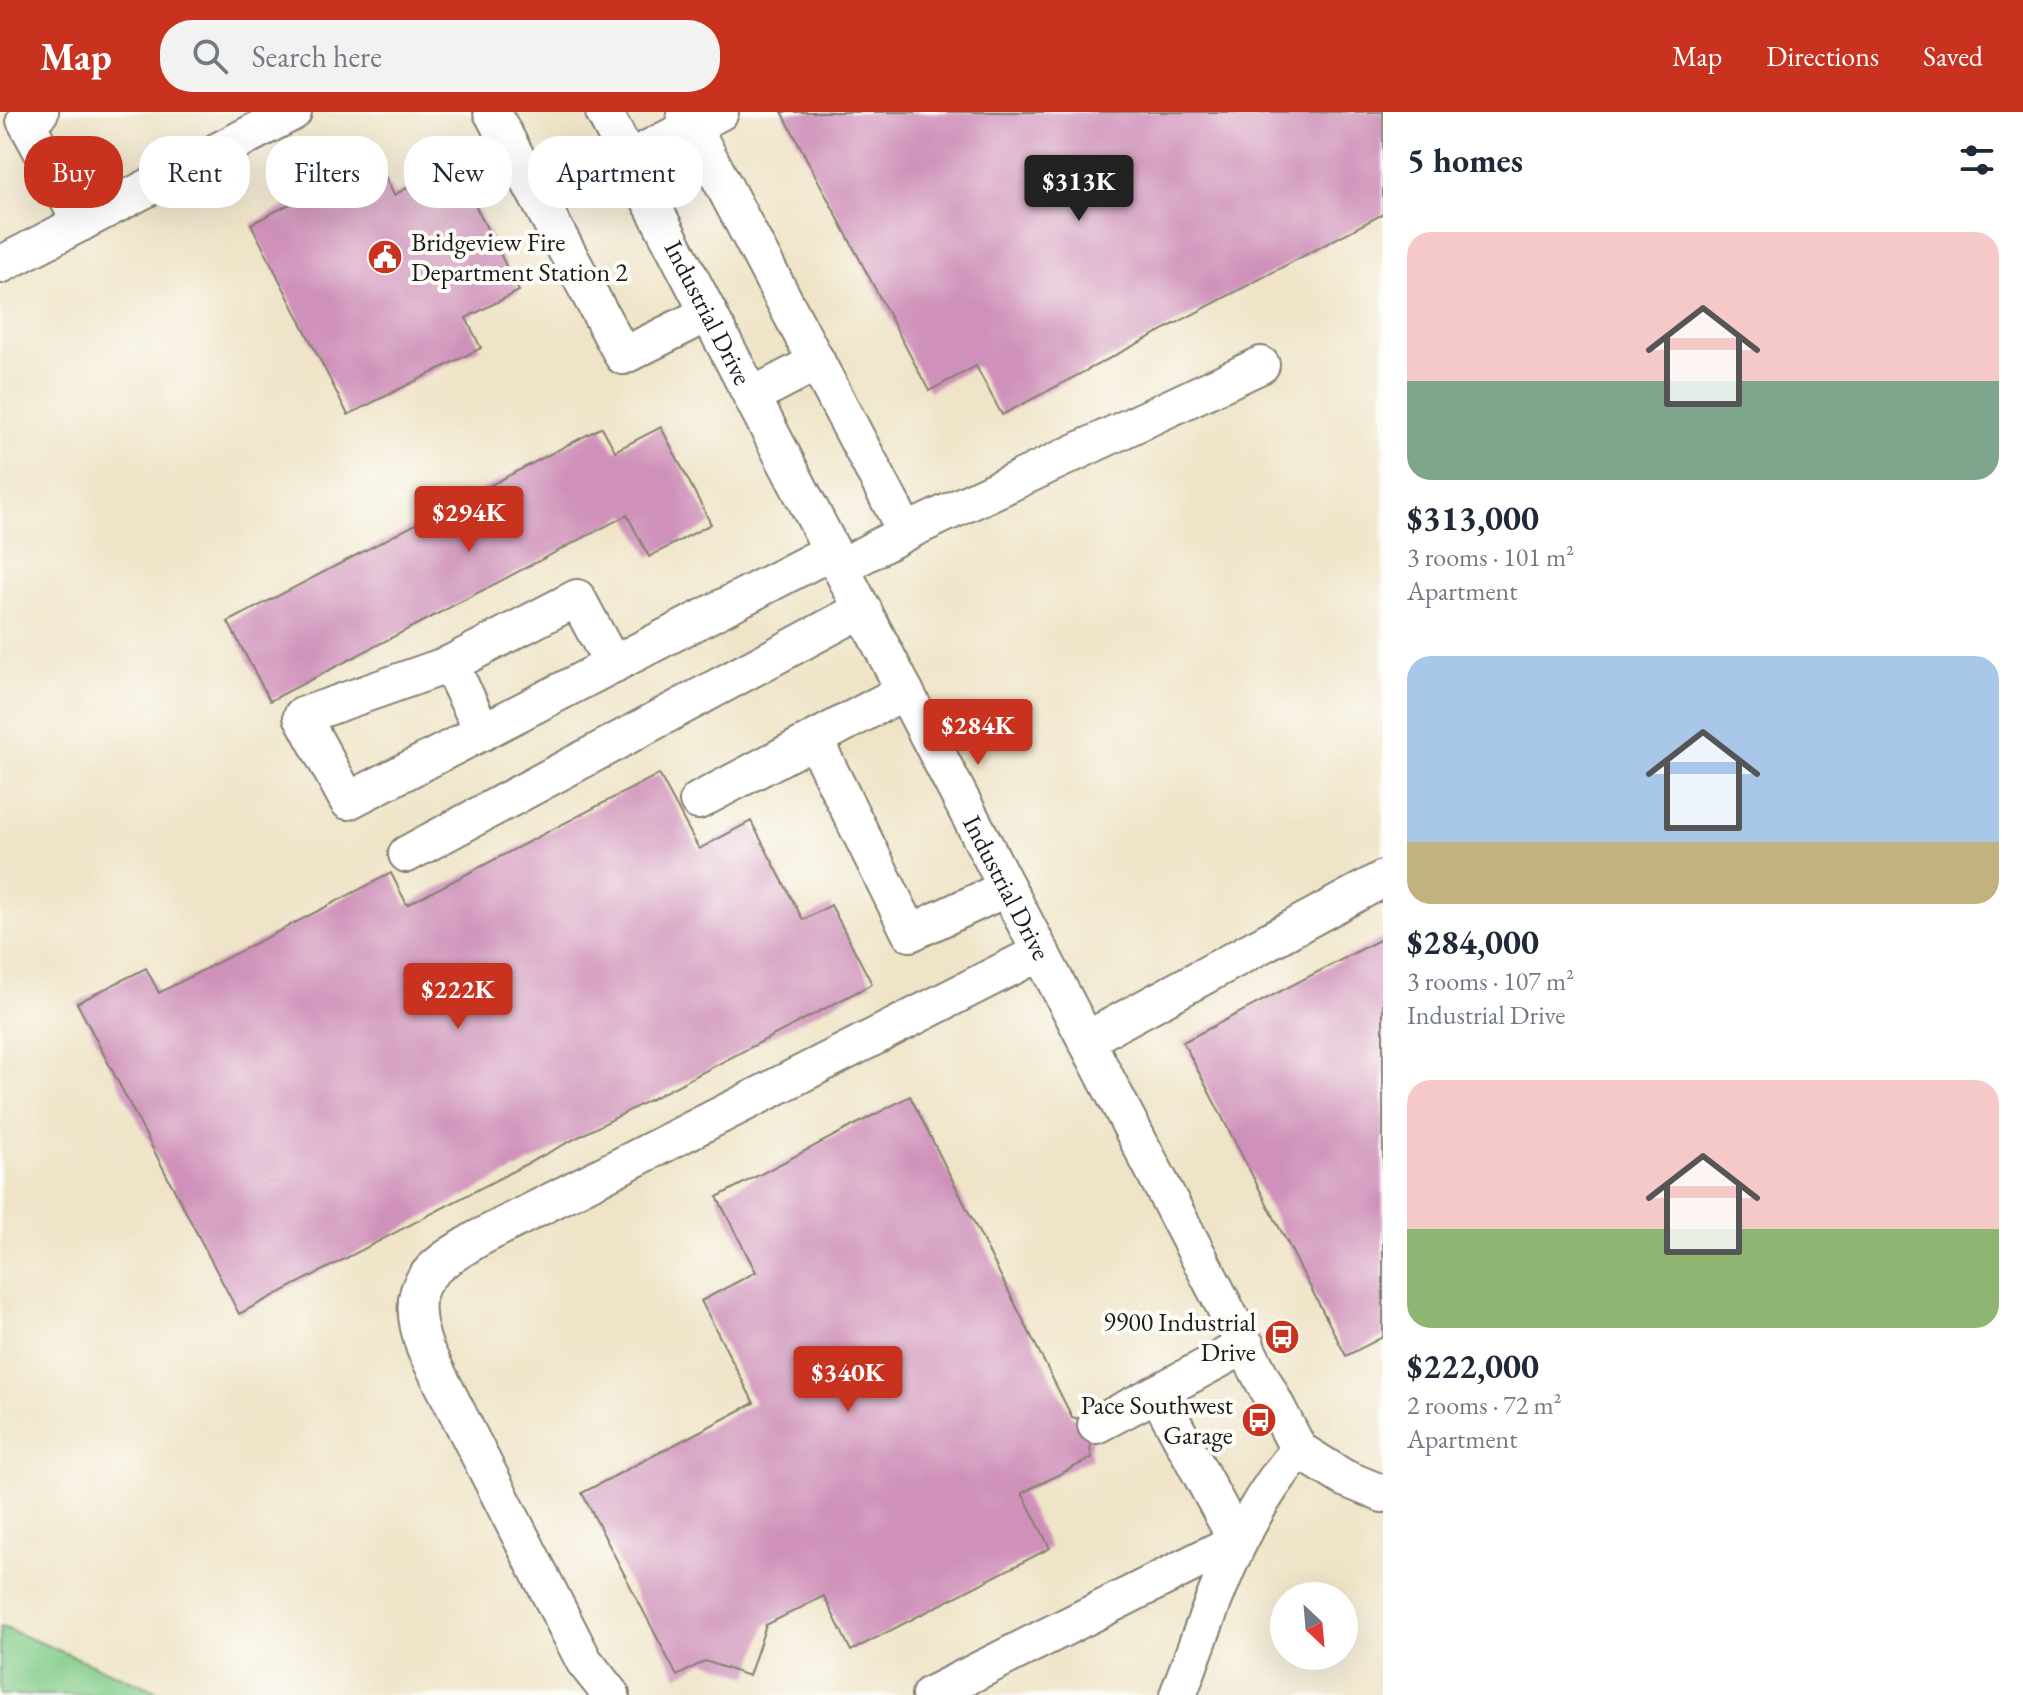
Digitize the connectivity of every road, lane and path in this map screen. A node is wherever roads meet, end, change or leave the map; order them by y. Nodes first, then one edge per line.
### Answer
1 (293, 112) edge
2 (492, 112) edge
3 (604, 112) edge
4 (29, 115) edge
5 (699, 117) edge
6 (616, 136) edge
7 (667, 136) edge
8 (654, 208) edge
9 (81, 223) junction
10 (0, 265) edge
11 (709, 313) junction
12 (817, 362) junction
13 (1261, 365) dead end
14 (752, 396) junction
15 (906, 532) junction
16 (836, 559) junction
17 (863, 609) junction
18 (450, 664) junction
19 (613, 665) junction
20 (905, 691) junction
21 (483, 732) junction
22 (815, 741) junction
23 (698, 801) dead end
24 (407, 854) dead end
25 (1383, 879) edge
26 (1007, 888) junction
27 (1041, 952) junction
28 (1086, 1040) junction
29 (1246, 1345) junction
30 (1157, 1393) junction
31 (1096, 1425) dead end
32 (1299, 1450) junction
33 (1383, 1494) edge
34 (1237, 1541) junction
35 (611, 1695) edge
36 (930, 1695) edge
37 (1178, 1695) edge

1 - 9 street
2 - 11 street
3 - 6 street, Industrial Drive
4 - 9 street
5 - 7 street
5 - 12 street
8 - 11 street, Industrial Drive
9 - 10 street
11 - 14 street, Industrial Drive
12 - 14 street
12 - 15 street
13 - 15 street
14 - 16 street, Industrial Drive
15 - 16 street
16 - 17 street, Industrial Drive
16 - 19 street
17 - 20 street, Industrial Drive
17 - 24 street
18 - 19 street
18 - 21 street
18 - 21 street
19 - 21 street
20 - 22 street
20 - 26 street, Industrial Drive
22 - 23 street
22 - 26 street
25 - 28 street
26 - 27 street, Industrial Drive
27 - 28 street, Industrial Drive
27 - 35 street
28 - 29 street, Industrial Drive
29 - 30 street
29 - 32 street, Industrial Drive
30 - 31 street
30 - 34 street
32 - 33 street
32 - 34 street
34 - 36 street
34 - 37 street

